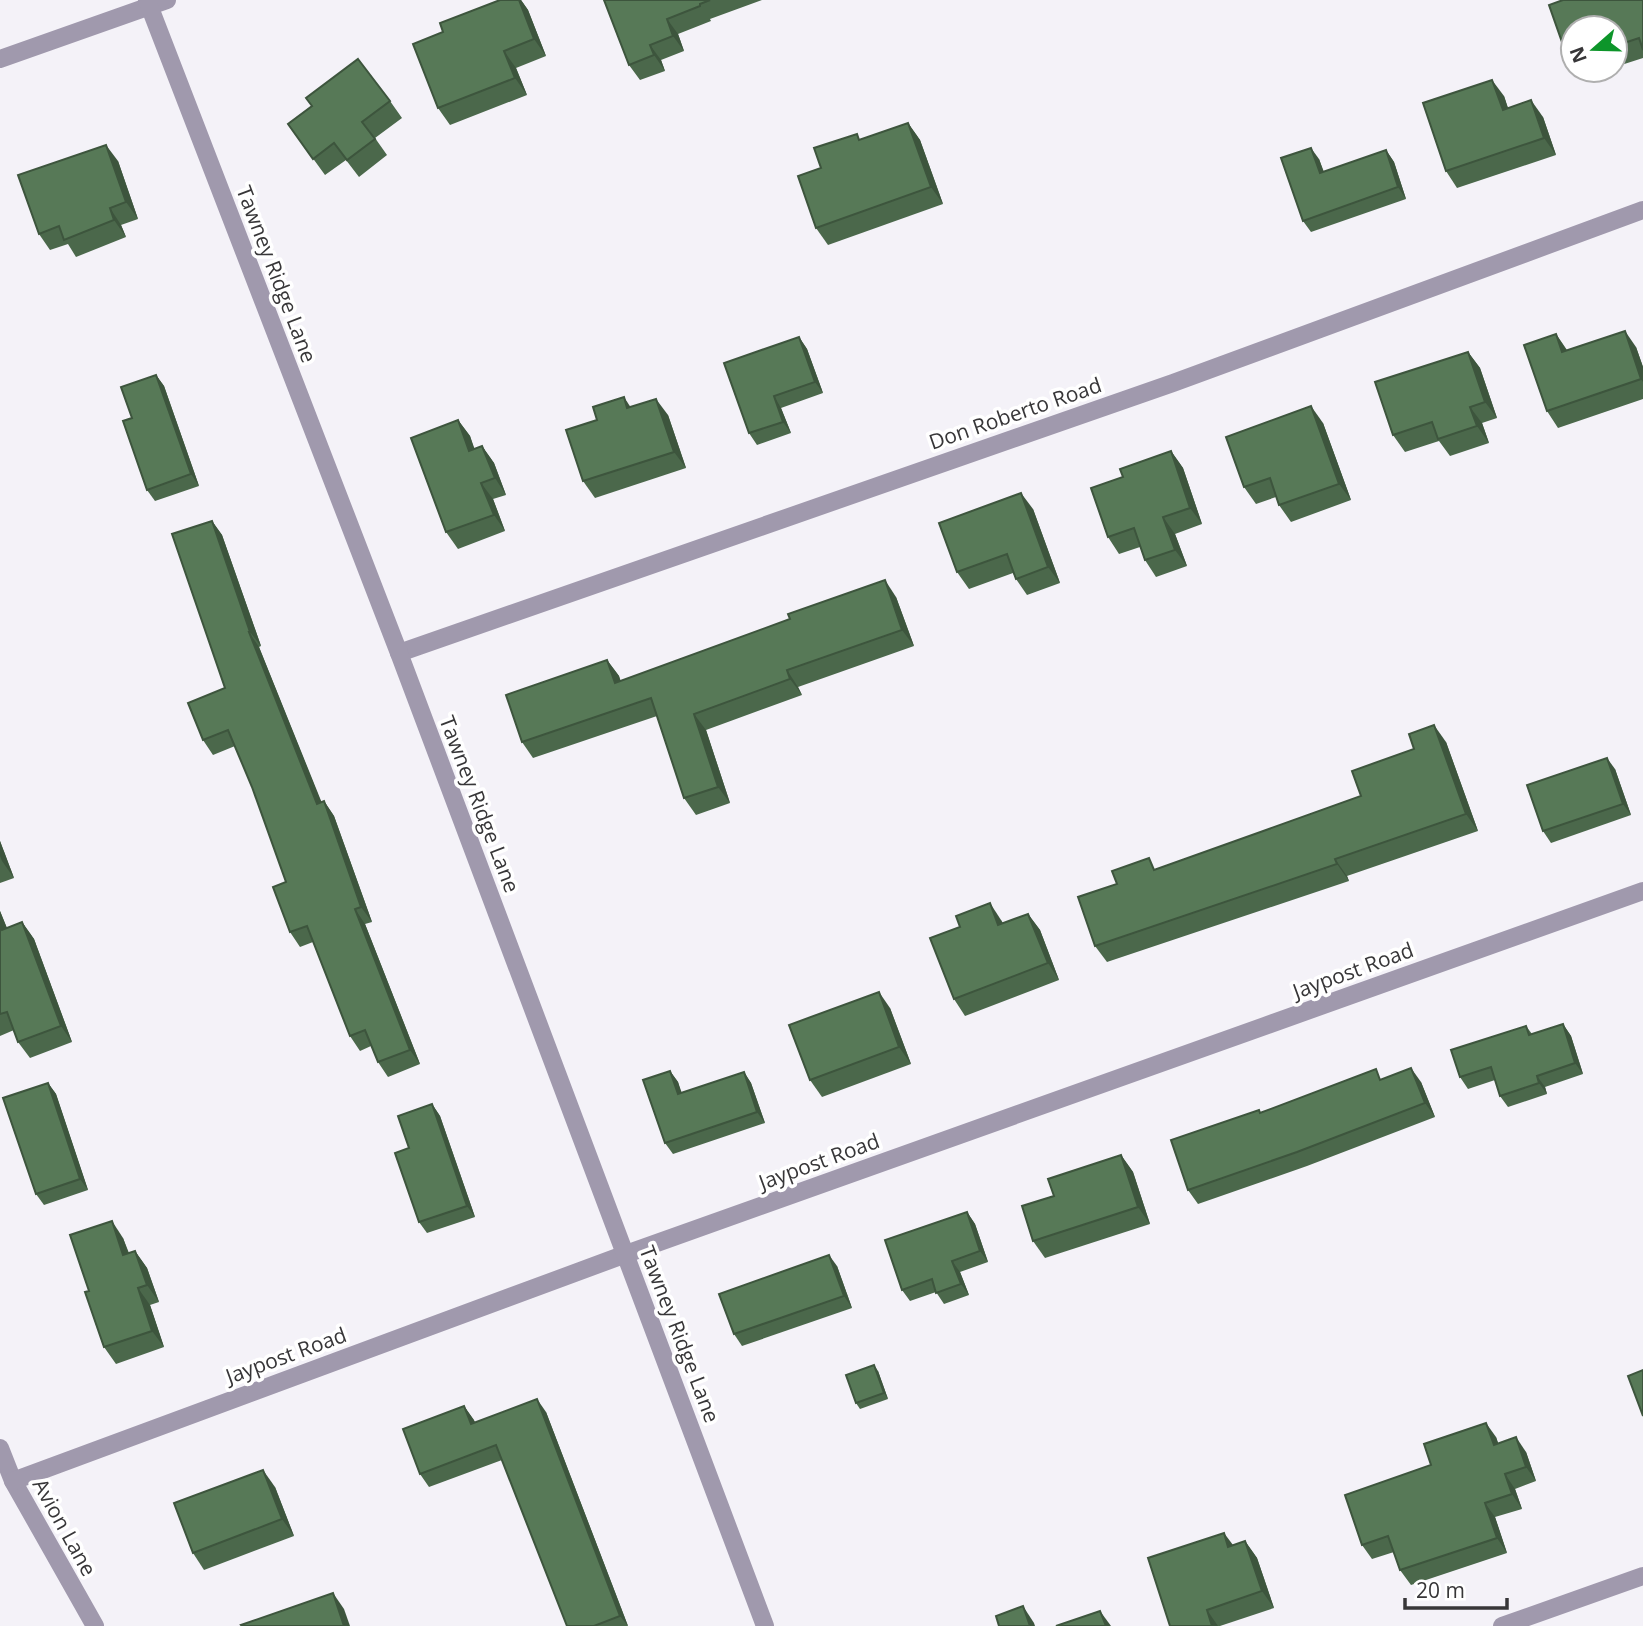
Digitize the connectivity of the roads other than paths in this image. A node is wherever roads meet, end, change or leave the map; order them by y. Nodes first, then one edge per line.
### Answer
1 (167, 0) edge
2 (148, 3) edge
3 (0, 59) edge
4 (1643, 210) edge
5 (399, 653) junction
6 (1643, 891) edge
7 (626, 1254) junction
8 (0, 1448) edge
9 (13, 1480) junction
10 (1643, 1576) edge
11 (95, 1626) edge
12 (765, 1626) edge
13 (1503, 1626) edge

1 - 2 street
2 - 3 street
2 - 5 street, Tawney Ridge Lane
4 - 5 street, Don Roberto Road
5 - 7 street, Tawney Ridge Lane
6 - 7 street, Jaypost Road
7 - 9 street, Jaypost Road
7 - 12 street, Tawney Ridge Lane
8 - 9 street, Avion Lane
9 - 11 street, Avion Lane
10 - 13 street

